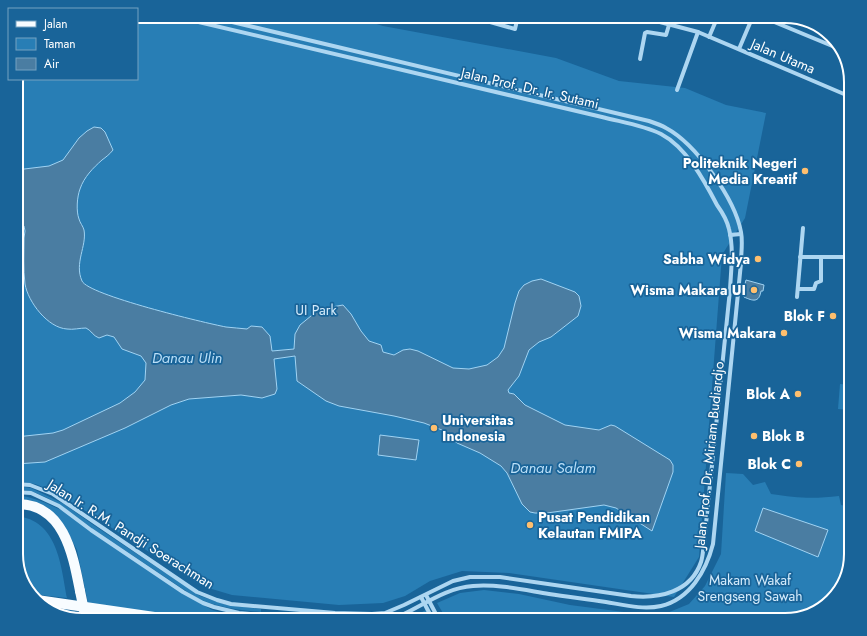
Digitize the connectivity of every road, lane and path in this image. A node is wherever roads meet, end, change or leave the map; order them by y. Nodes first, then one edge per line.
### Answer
1 (203, 23) edge
2 (237, 23) edge
3 (494, 23) edge
4 (516, 23) edge
5 (662, 23) edge
6 (715, 23) edge
7 (750, 23) edge
8 (777, 23) edge
9 (669, 25) junction
10 (698, 32) junction
11 (709, 37) junction
12 (832, 46) edge
13 (739, 48) junction
14 (640, 59) dead end
15 (676, 90) dead end
16 (844, 94) edge
17 (803, 228) dead end
18 (741, 234) junction
19 (730, 235) junction
20 (800, 257) junction
21 (822, 257) junction
22 (844, 257) edge
23 (798, 289) junction
24 (797, 297) dead end
25 (733, 335) joint
26 (725, 336) joint
27 (23, 484) edge
28 (710, 488) junction
29 (718, 489) junction
30 (23, 492) edge
31 (23, 505) edge
32 (482, 576) junction
33 (482, 586) junction
34 (426, 595) junction
35 (421, 597) junction
36 (47, 601) edge
37 (429, 601) junction
38 (424, 604) junction
39 (285, 609) junction
40 (85, 613) edge
41 (127, 613) edge
42 (239, 613) edge
43 (284, 613) edge
44 (325, 613) edge
45 (385, 613) edge
46 (408, 613) edge
47 (429, 613) edge
48 (435, 613) edge

1 - 19 street, Jalan Prof. Dr. Ir. Sutami
2 - 18 street, Jalan Prof. Dr. Ir. Sutami
3 - 4 street
5 - 9 street, Jalan Utama
6 - 11 street
7 - 13 street
8 - 12 street
9 - 10 street, Jalan Utama
9 - 14 street
10 - 11 street, Jalan Utama
10 - 15 street
11 - 13 street, Jalan Utama
13 - 16 street, Jalan Utama
17 - 20 street
18 - 19 street
18 - 25 street, Jalan Prof. Dr. Ir. Sutami
19 - 26 street, Jalan Prof. Dr. Ir. Sutami
20 - 21 street
20 - 23 street
21 - 22 street
21 - 23 street
23 - 24 street
25 - 29 street, Jalan Prof. Dr. Miriam Budiardjo
26 - 28 street, Jalan Prof. Dr. Miriam Budiardjo
27 - 39 street, Jalan Ir. R.M. Pandji Soerachman
28 - 29 street
28 - 32 street, Jalan Prof. Dr. Miriam Budiardjo
29 - 33 street, Jalan Prof. Dr. Miriam Budiardjo
30 - 42 street, Jalan Ir. R.M. Pandji Soerachman
31 - 40 main road, bridge
32 - 33 street
32 - 34 street, Jalan Prof. Dr. Miriam Budiardjo
33 - 37 street, Jalan Prof. Dr. Miriam Budiardjo
34 - 35 street, Jalan Prof. Dr. Miriam Budiardjo
34 - 37 street
35 - 38 street
35 - 45 street, Jalan Ir. R.M. Pandji Soerachman
36 - 41 main road
37 - 38 street
37 - 48 street
38 - 46 street
38 - 47 street
39 - 43 street
39 - 44 street, Jalan Ir. R.M. Pandji Soerachman

